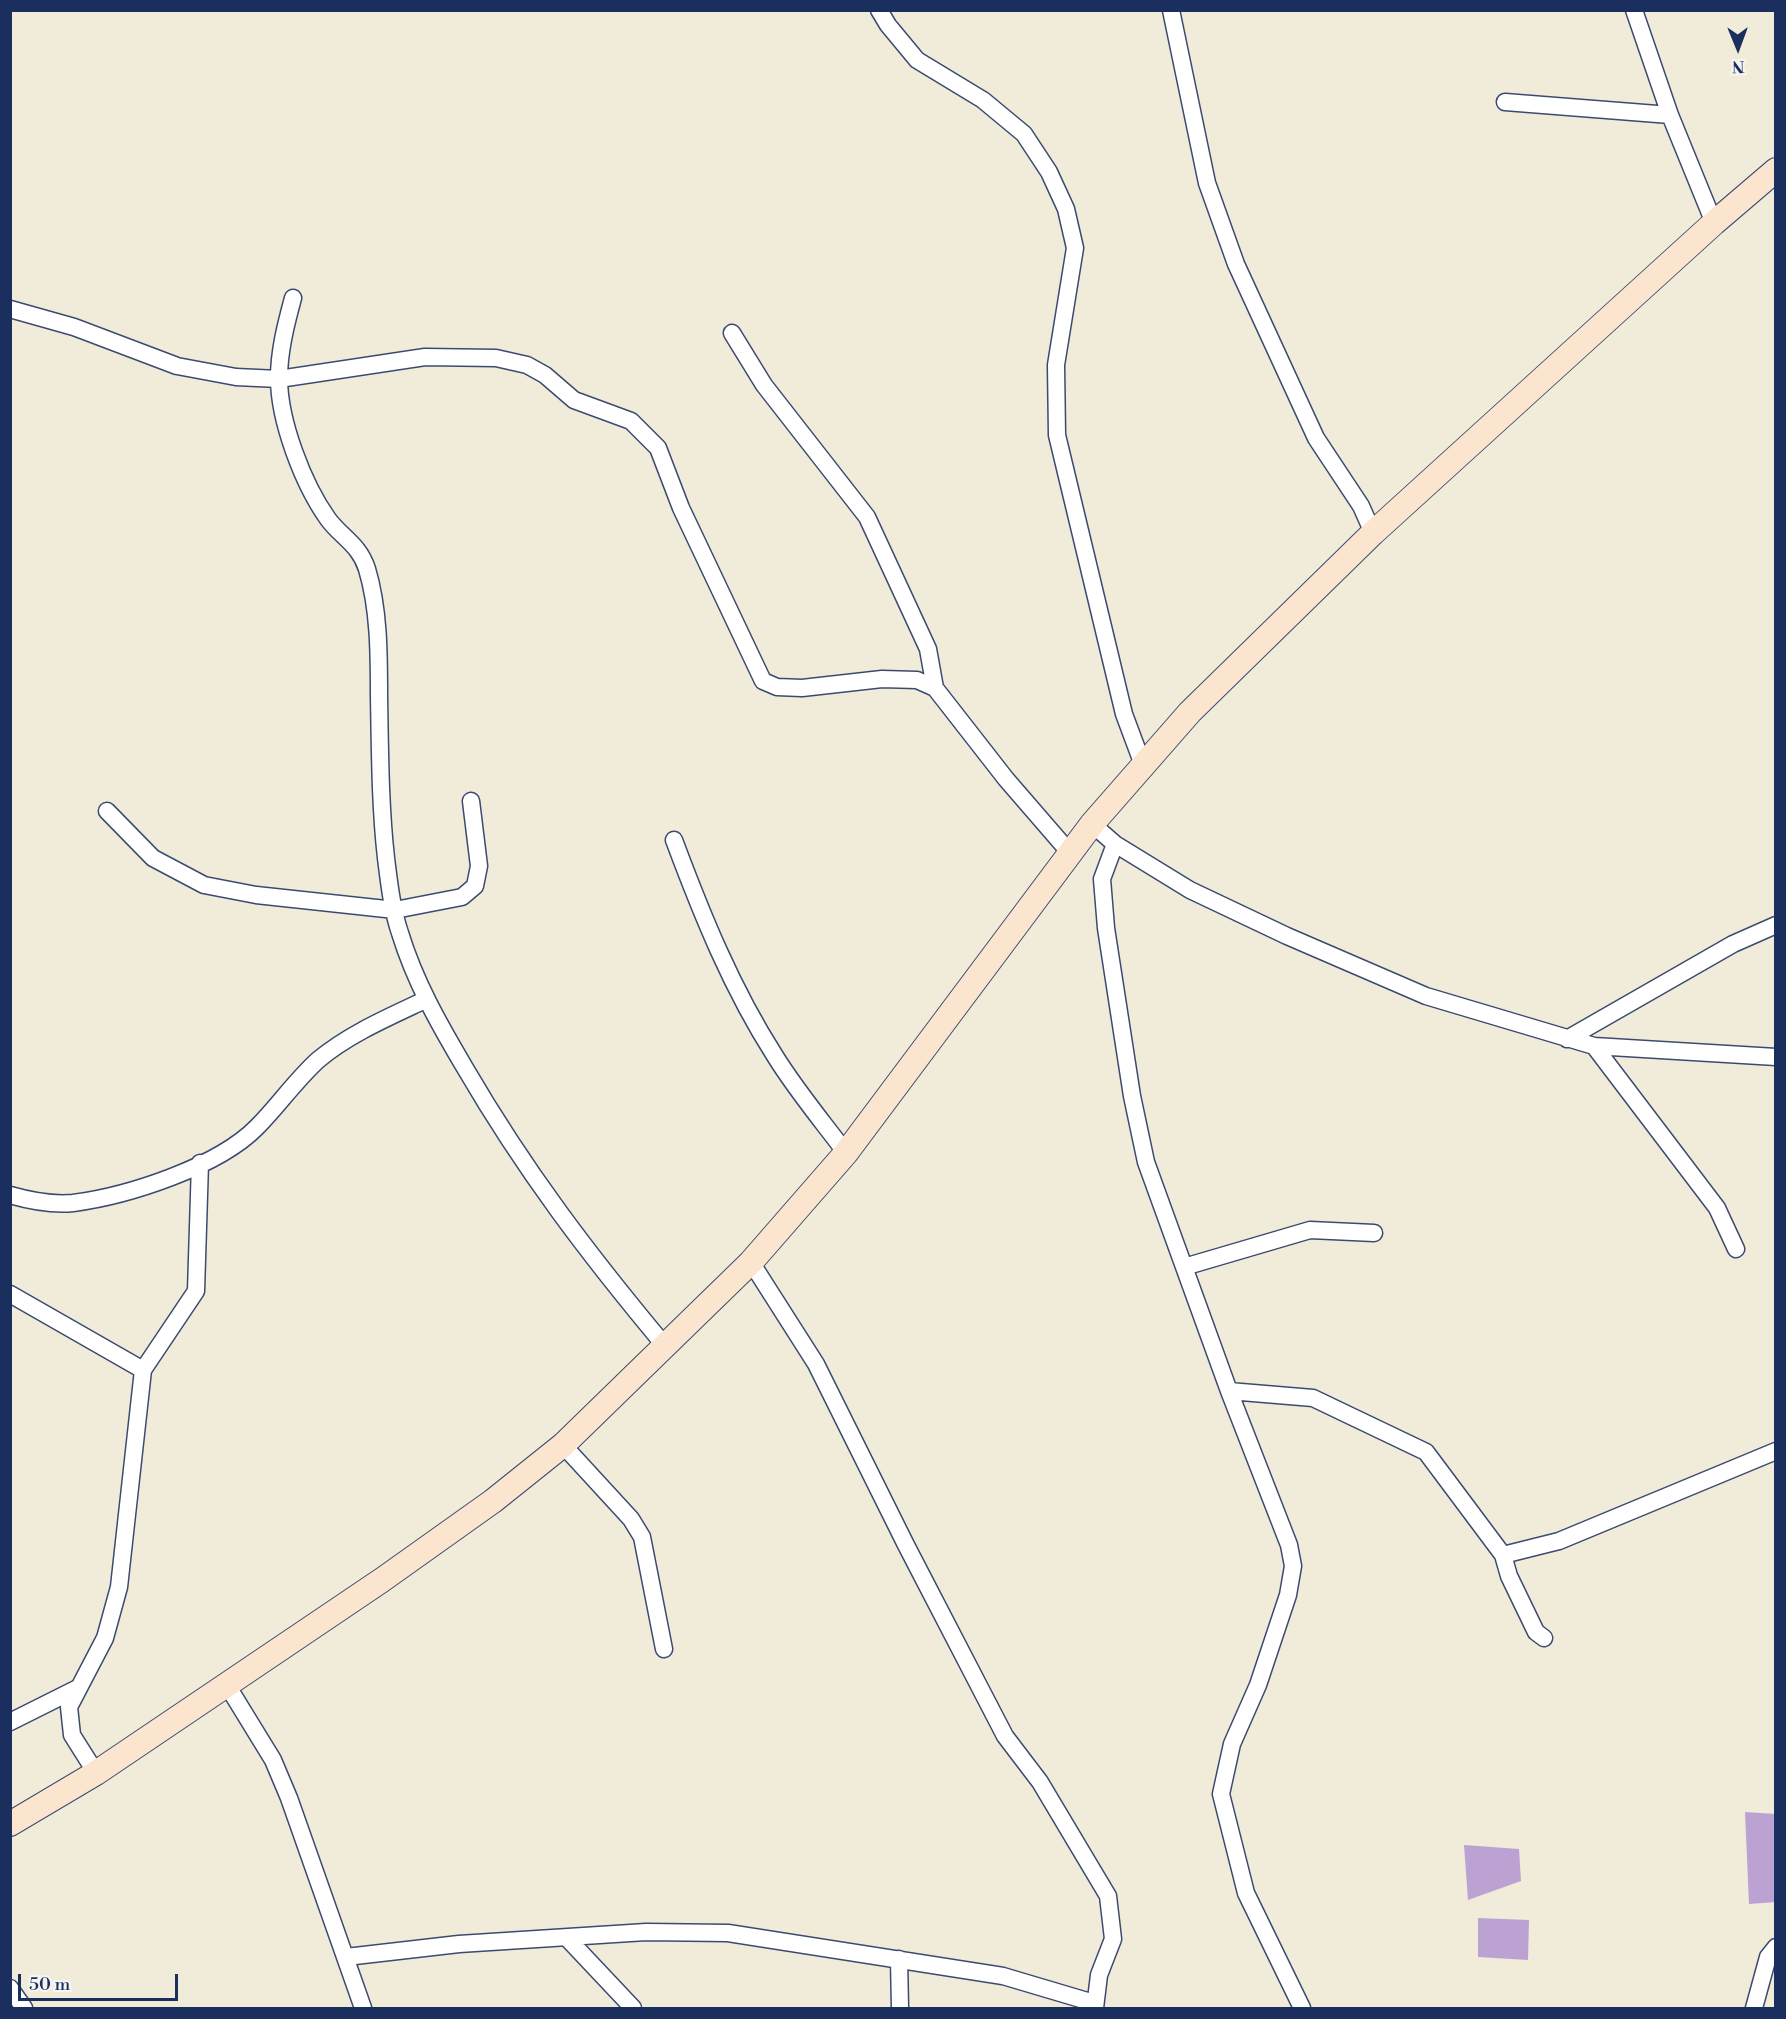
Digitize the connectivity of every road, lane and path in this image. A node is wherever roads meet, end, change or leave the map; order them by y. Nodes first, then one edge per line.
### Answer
1 (879, 10) edge
2 (1171, 10) edge
3 (1634, 10) edge
4 (1505, 102) dead end
5 (1670, 115) junction
6 (1776, 170) edge
7 (1714, 223) junction
8 (293, 298) dead end
9 (10, 309) edge
10 (732, 333) dead end
11 (279, 379) junction
12 (1373, 532) junction
13 (935, 688) junction
14 (1143, 765) junction
15 (471, 801) dead end
16 (107, 812) dead end
17 (1092, 824) junction
18 (674, 840) dead end
19 (1115, 843) junction
20 (1070, 853) junction
21 (395, 910) junction
22 (1776, 925) edge
23 (425, 1000) junction
24 (1567, 1039) junction
25 (1594, 1046) junction
26 (1776, 1057) edge
27 (846, 1153) junction
28 (200, 1163) junction
29 (10, 1195) edge
30 (1374, 1233) dead end
31 (1737, 1250) dead end
32 (751, 1262) junction
33 (1184, 1267) junction
34 (10, 1294) edge
35 (665, 1346) junction
36 (143, 1370) junction
37 (1230, 1391) junction
38 (563, 1445) junction
39 (1776, 1450) edge
40 (1503, 1555) junction
41 (1544, 1638) dead end
42 (664, 1649) dead end
43 (227, 1685) junction
44 (78, 1688) junction
45 (10, 1722) edge
46 (96, 1773) junction
47 (10, 1824) edge
48 (567, 1938) junction
49 (1776, 1947) edge
50 (346, 1957) junction
51 (899, 1959) junction
52 (10, 1988) edge
53 (1095, 2006) edge
54 (24, 2008) edge
55 (363, 2008) edge
56 (633, 2008) edge
57 (900, 2008) edge
58 (1302, 2008) edge
59 (1754, 2008) edge

1 - 14 street
2 - 12 street
3 - 5 street
4 - 5 street
5 - 7 street
6 - 7 main road
7 - 12 main road
8 - 11 street
9 - 11 street
10 - 13 street
11 - 13 street
11 - 21 street
12 - 14 main road
13 - 20 street
14 - 17 main road
15 - 21 street
16 - 21 street
17 - 19 street
17 - 20 main road
18 - 27 street
19 - 24 street
19 - 33 street
20 - 27 main road
21 - 23 street
22 - 24 street
23 - 28 street
23 - 35 street
24 - 25 street
25 - 26 street
25 - 31 street
27 - 32 main road
28 - 29 street
28 - 36 street
30 - 33 street
32 - 35 main road
32 - 53 street
33 - 37 street
34 - 36 street
35 - 38 main road
36 - 44 street
37 - 40 street
37 - 58 street
38 - 42 street
38 - 43 main road
39 - 40 street
40 - 41 street
43 - 46 main road
43 - 50 street
44 - 45 street
44 - 46 street
46 - 47 main road
48 - 50 street
48 - 51 street
48 - 56 street
49 - 59 street
50 - 55 street
51 - 53 street
51 - 57 street
52 - 54 street

